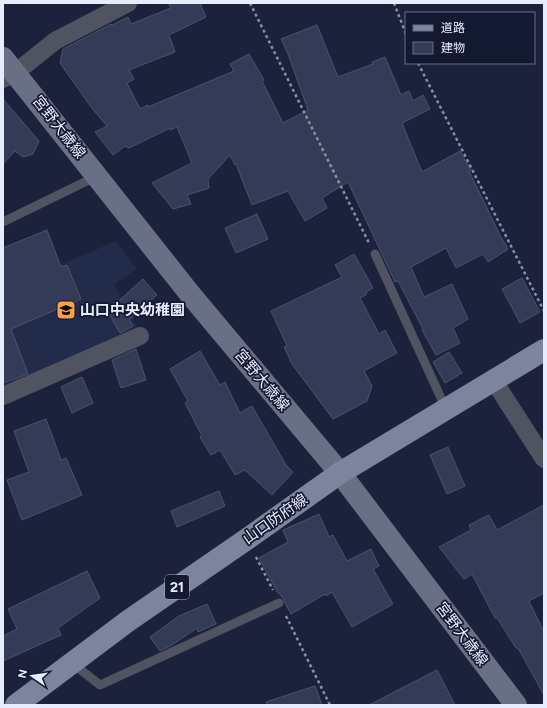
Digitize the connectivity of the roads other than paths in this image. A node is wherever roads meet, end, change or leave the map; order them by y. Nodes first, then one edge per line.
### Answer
1 (128, 3) edge
2 (7, 70) edge
3 (97, 176) junction
4 (3, 222) edge
5 (374, 254) road end
6 (140, 336) dead end
7 (544, 350) edge
8 (494, 380) junction
9 (3, 396) edge
10 (446, 409) junction
11 (544, 459) edge
12 (340, 473) junction
13 (279, 603) road end
14 (72, 663) junction
15 (16, 705) edge
16 (516, 705) edge

1 - 2 street
2 - 3 main road, 宮野大歳線
3 - 4 lane
3 - 12 main road, 宮野大歳線
5 - 10 lane
6 - 9 street
7 - 8 main road, 山口防府線 / 21
8 - 10 main road, 山口防府線 / 21
8 - 11 street
10 - 12 main road, 山口防府線 / 21
12 - 14 main road, 山口防府線 / 21
12 - 16 main road, 宮野大歳線
13 - 14 lane
14 - 15 main road, 山口防府線 / 21

